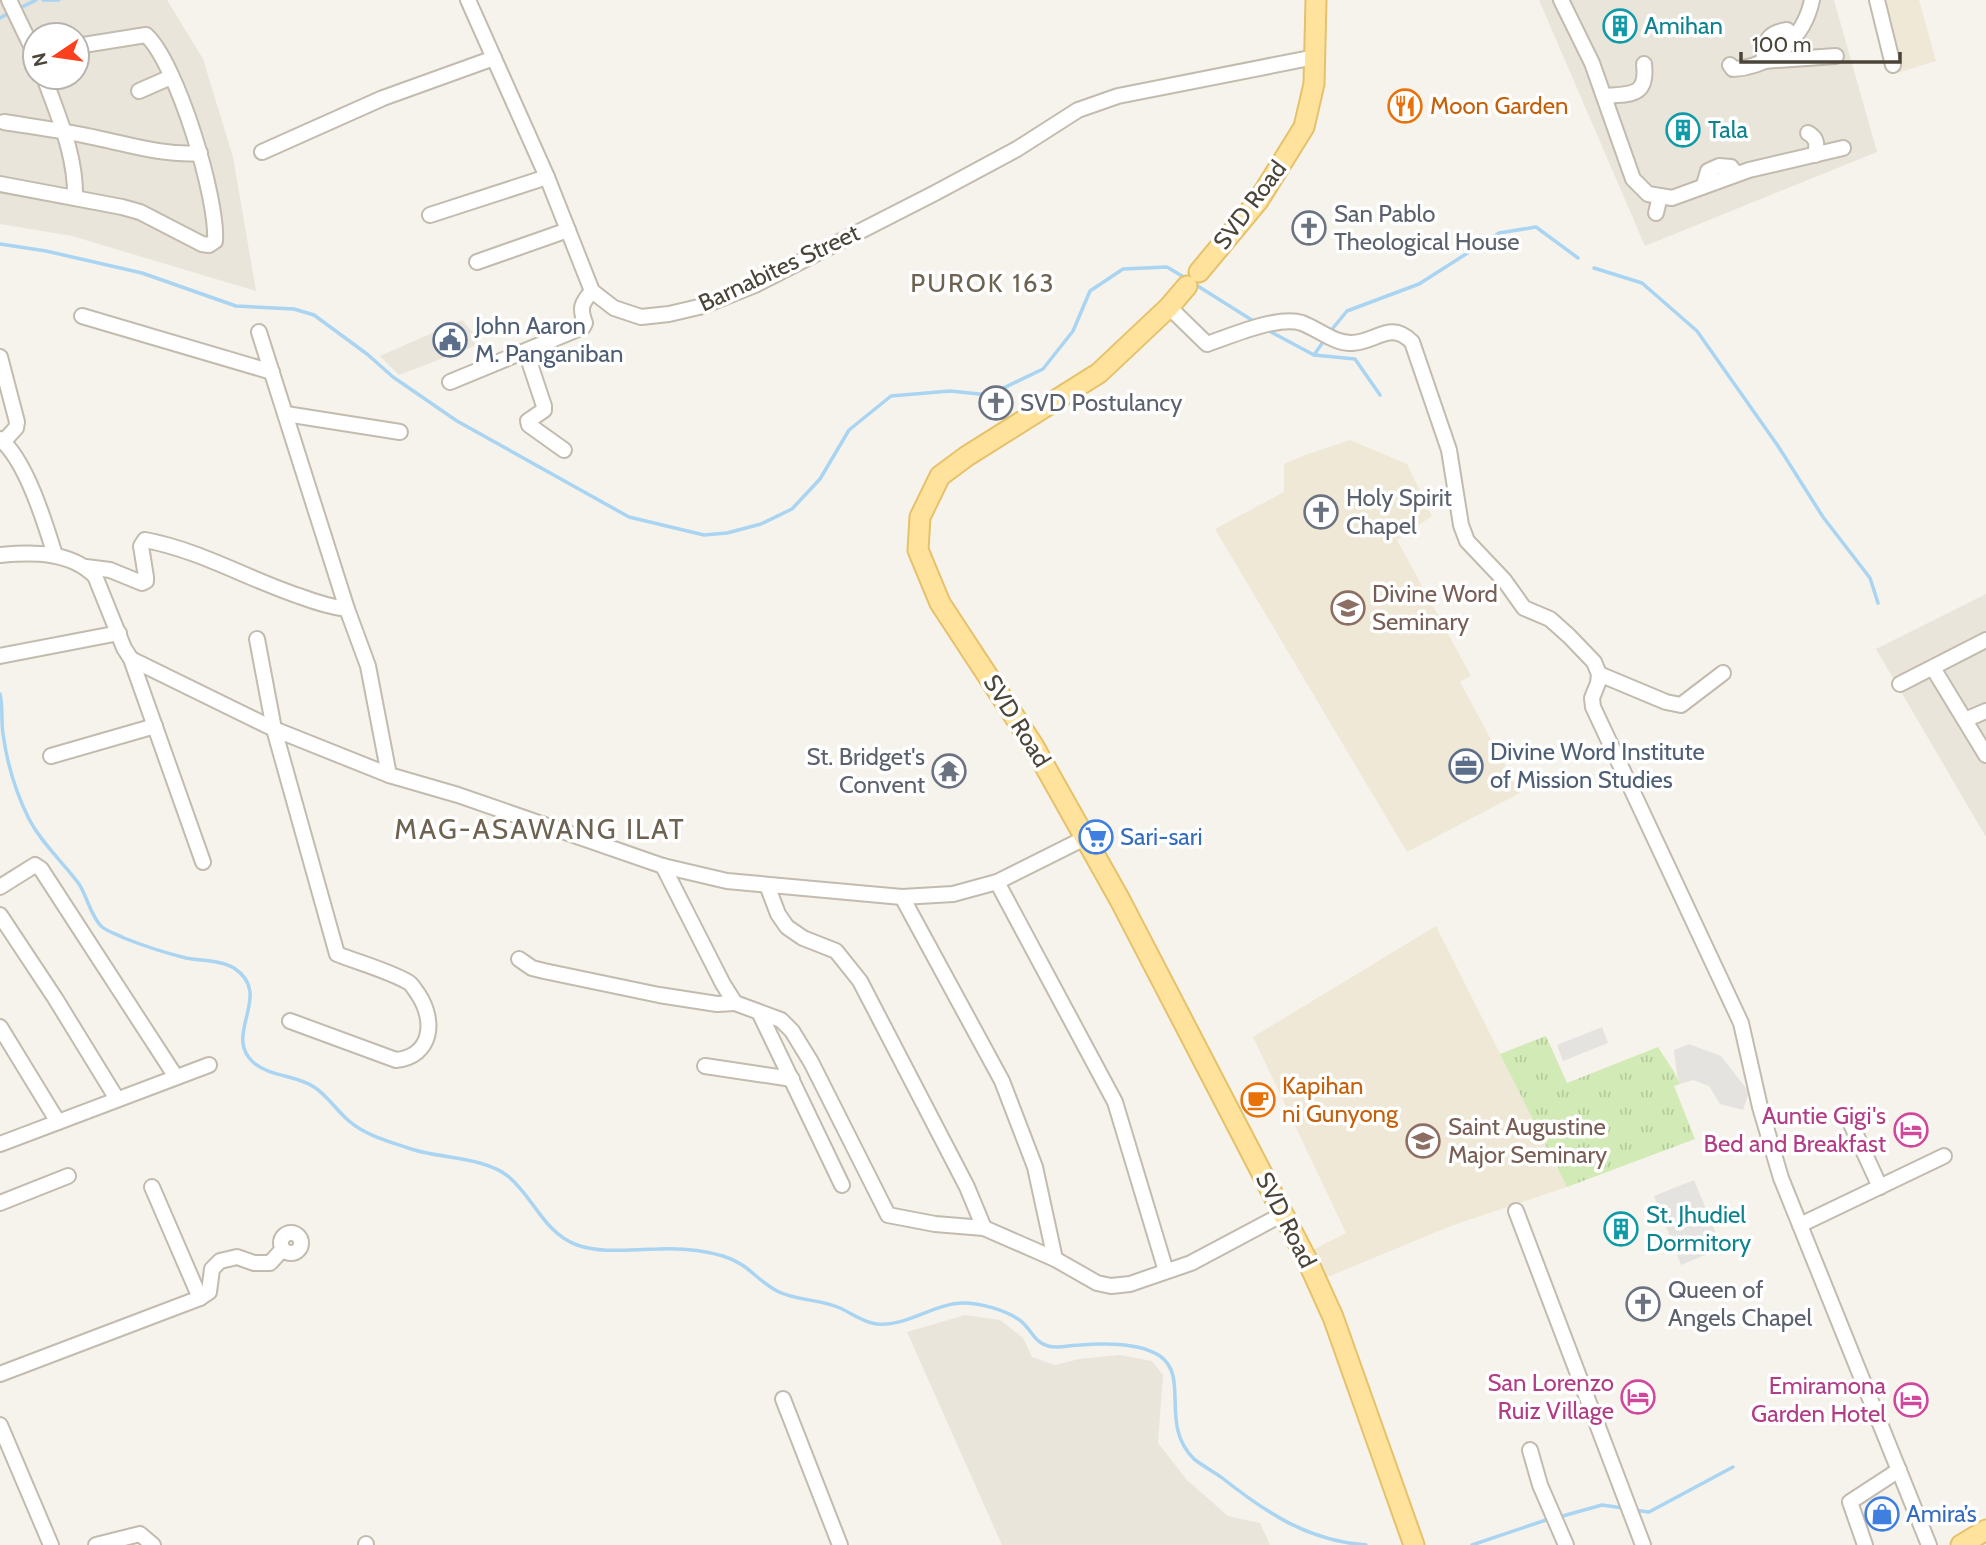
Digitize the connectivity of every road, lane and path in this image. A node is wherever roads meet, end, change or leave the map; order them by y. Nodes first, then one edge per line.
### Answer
1 (9, 0) edge
2 (468, 0) edge
3 (1316, 0) edge
4 (1812, 0) edge
5 (1877, 0) edge
6 (1564, 3) edge
7 (21, 22) edge
8 (91, 44) edge
9 (1836, 56) dead end
10 (1315, 57) junction
11 (494, 58) junction
12 (1763, 61) junction
13 (1644, 64) dead end
14 (1730, 65) dead end
15 (1893, 65) dead end
16 (171, 76) junction
17 (49, 91) edge
18 (139, 91) dead end
19 (1604, 96) junction
20 (4, 122) dead end
21 (64, 131) junction
22 (1808, 133) dead end
23 (1843, 148) dead end
24 (262, 152) dead end
25 (200, 153) junction
26 (1815, 155) junction
27 (547, 177) junction
28 (0, 184) edge
29 (1660, 196) junction
30 (75, 197) junction
31 (1656, 213) dead end
32 (430, 215) dead end
33 (568, 230) junction
34 (477, 262) dead end
35 (592, 291) junction
36 (1169, 307) junction
37 (82, 316) dead end
38 (259, 332) dead end
39 (526, 352) junction
40 (0, 357) edge
41 (272, 372) junction
42 (450, 382) dead end
43 (286, 414) junction
44 (400, 432) dead end
45 (2, 440) edge
46 (564, 450) dead end
47 (0, 555) edge
48 (55, 555) junction
49 (86, 567) junction
50 (347, 609) junction
51 (118, 633) junction
52 (257, 639) dead end
53 (1986, 640) edge
54 (0, 656) edge
55 (131, 659) junction
56 (1933, 668) junction
57 (1723, 673) dead end
58 (1599, 674) junction
59 (1900, 684) dead end
60 (1986, 711) edge
61 (1965, 720) junction
62 (155, 726) junction
63 (274, 729) junction
64 (1986, 755) edge
65 (51, 756) dead end
66 (389, 775) junction
67 (1085, 838) junction
68 (204, 862) dead end
69 (663, 866) junction
70 (997, 882) junction
71 (767, 885) junction
72 (0, 887) edge
73 (902, 897) junction
74 (0, 915) edge
75 (519, 959) dead end
76 (735, 1003) junction
77 (760, 1014) junction
78 (290, 1021) dead end
79 (0, 1027) edge
80 (209, 1065) dead end
81 (705, 1066) dead end
82 (176, 1077) junction
83 (792, 1079) junction
84 (117, 1099) junction
85 (1846, 1113) dead end
86 (58, 1122) junction
87 (1, 1143) edge
88 (1944, 1156) dead end
89 (68, 1176) dead end
90 (842, 1185) dead end
91 (152, 1187) dead end
92 (1880, 1187) junction
93 (0, 1203) edge
94 (1516, 1211) dead end
95 (1283, 1214) junction
96 (1800, 1225) junction
97 (984, 1228) junction
98 (282, 1250) dead end
99 (1055, 1259) junction
100 (1166, 1271) junction
101 (201, 1298) junction
102 (0, 1374) edge
103 (783, 1399) dead end
104 (0, 1425) edge
105 (1530, 1450) dead end
106 (1899, 1470) junction
107 (1986, 1530) edge
108 (51, 1545) edge
109 (96, 1545) edge
110 (153, 1545) edge
111 (840, 1545) edge
112 (1414, 1545) edge
113 (1566, 1545) edge
114 (1643, 1545) edge
115 (1866, 1545) edge
116 (1929, 1545) edge
117 (1961, 1545) edge

1 - 7 street
2 - 11 street
3 - 10 main road, SVD Road
4 - 12 street
5 - 15 street
6 - 19 street
8 - 16 street
9 - 12 street
10 - 35 street, Barnabites Street
10 - 36 main road, SVD Road
11 - 24 street
11 - 27 street
12 - 14 street
13 - 19 street
16 - 18 street
16 - 25 street
17 - 21 street
19 - 29 street
20 - 21 street
21 - 25 street
21 - 30 street
22 - 26 street
23 - 26 street
25 - 30 street
26 - 29 street
27 - 32 street
27 - 33 street
28 - 30 street
29 - 31 street
33 - 34 street
33 - 35 street
35 - 39 street
36 - 58 street
36 - 67 main road, SVD Road
37 - 41 street
38 - 41 street
39 - 42 street
39 - 46 street
40 - 45 street
41 - 43 street
43 - 44 street
43 - 50 street
45 - 48 street
47 - 48 street
48 - 49 street
49 - 50 street
49 - 51 street
50 - 66 street
51 - 54 street
51 - 55 street
52 - 63 street
53 - 56 street
55 - 62 street
55 - 63 street
56 - 59 street
56 - 61 street
57 - 58 street
58 - 96 street
60 - 61 street
61 - 64 street
62 - 65 street
62 - 68 street
63 - 66 street
63 - 78 street
66 - 69 street
67 - 70 street
67 - 95 main road, SVD Road
69 - 71 street
69 - 76 street
70 - 73 street
70 - 100 street
71 - 73 street
71 - 97 street
72 - 82 street
73 - 99 street
74 - 84 street
75 - 76 street
76 - 77 street
77 - 83 street
77 - 97 street
79 - 86 street
80 - 82 street
81 - 83 street
82 - 84 street
83 - 90 street
84 - 86 street
85 - 92 street
86 - 87 street
88 - 92 street
89 - 93 street
91 - 101 street
92 - 96 street
94 - 114 street
95 - 100 street
95 - 112 main road, SVD Road
96 - 106 street
97 - 99 street
98 - 101 street
99 - 100 street
101 - 102 street
103 - 111 street
104 - 108 street
105 - 113 street
106 - 115 street
106 - 116 street
107 - 117 main road
109 - 110 street

